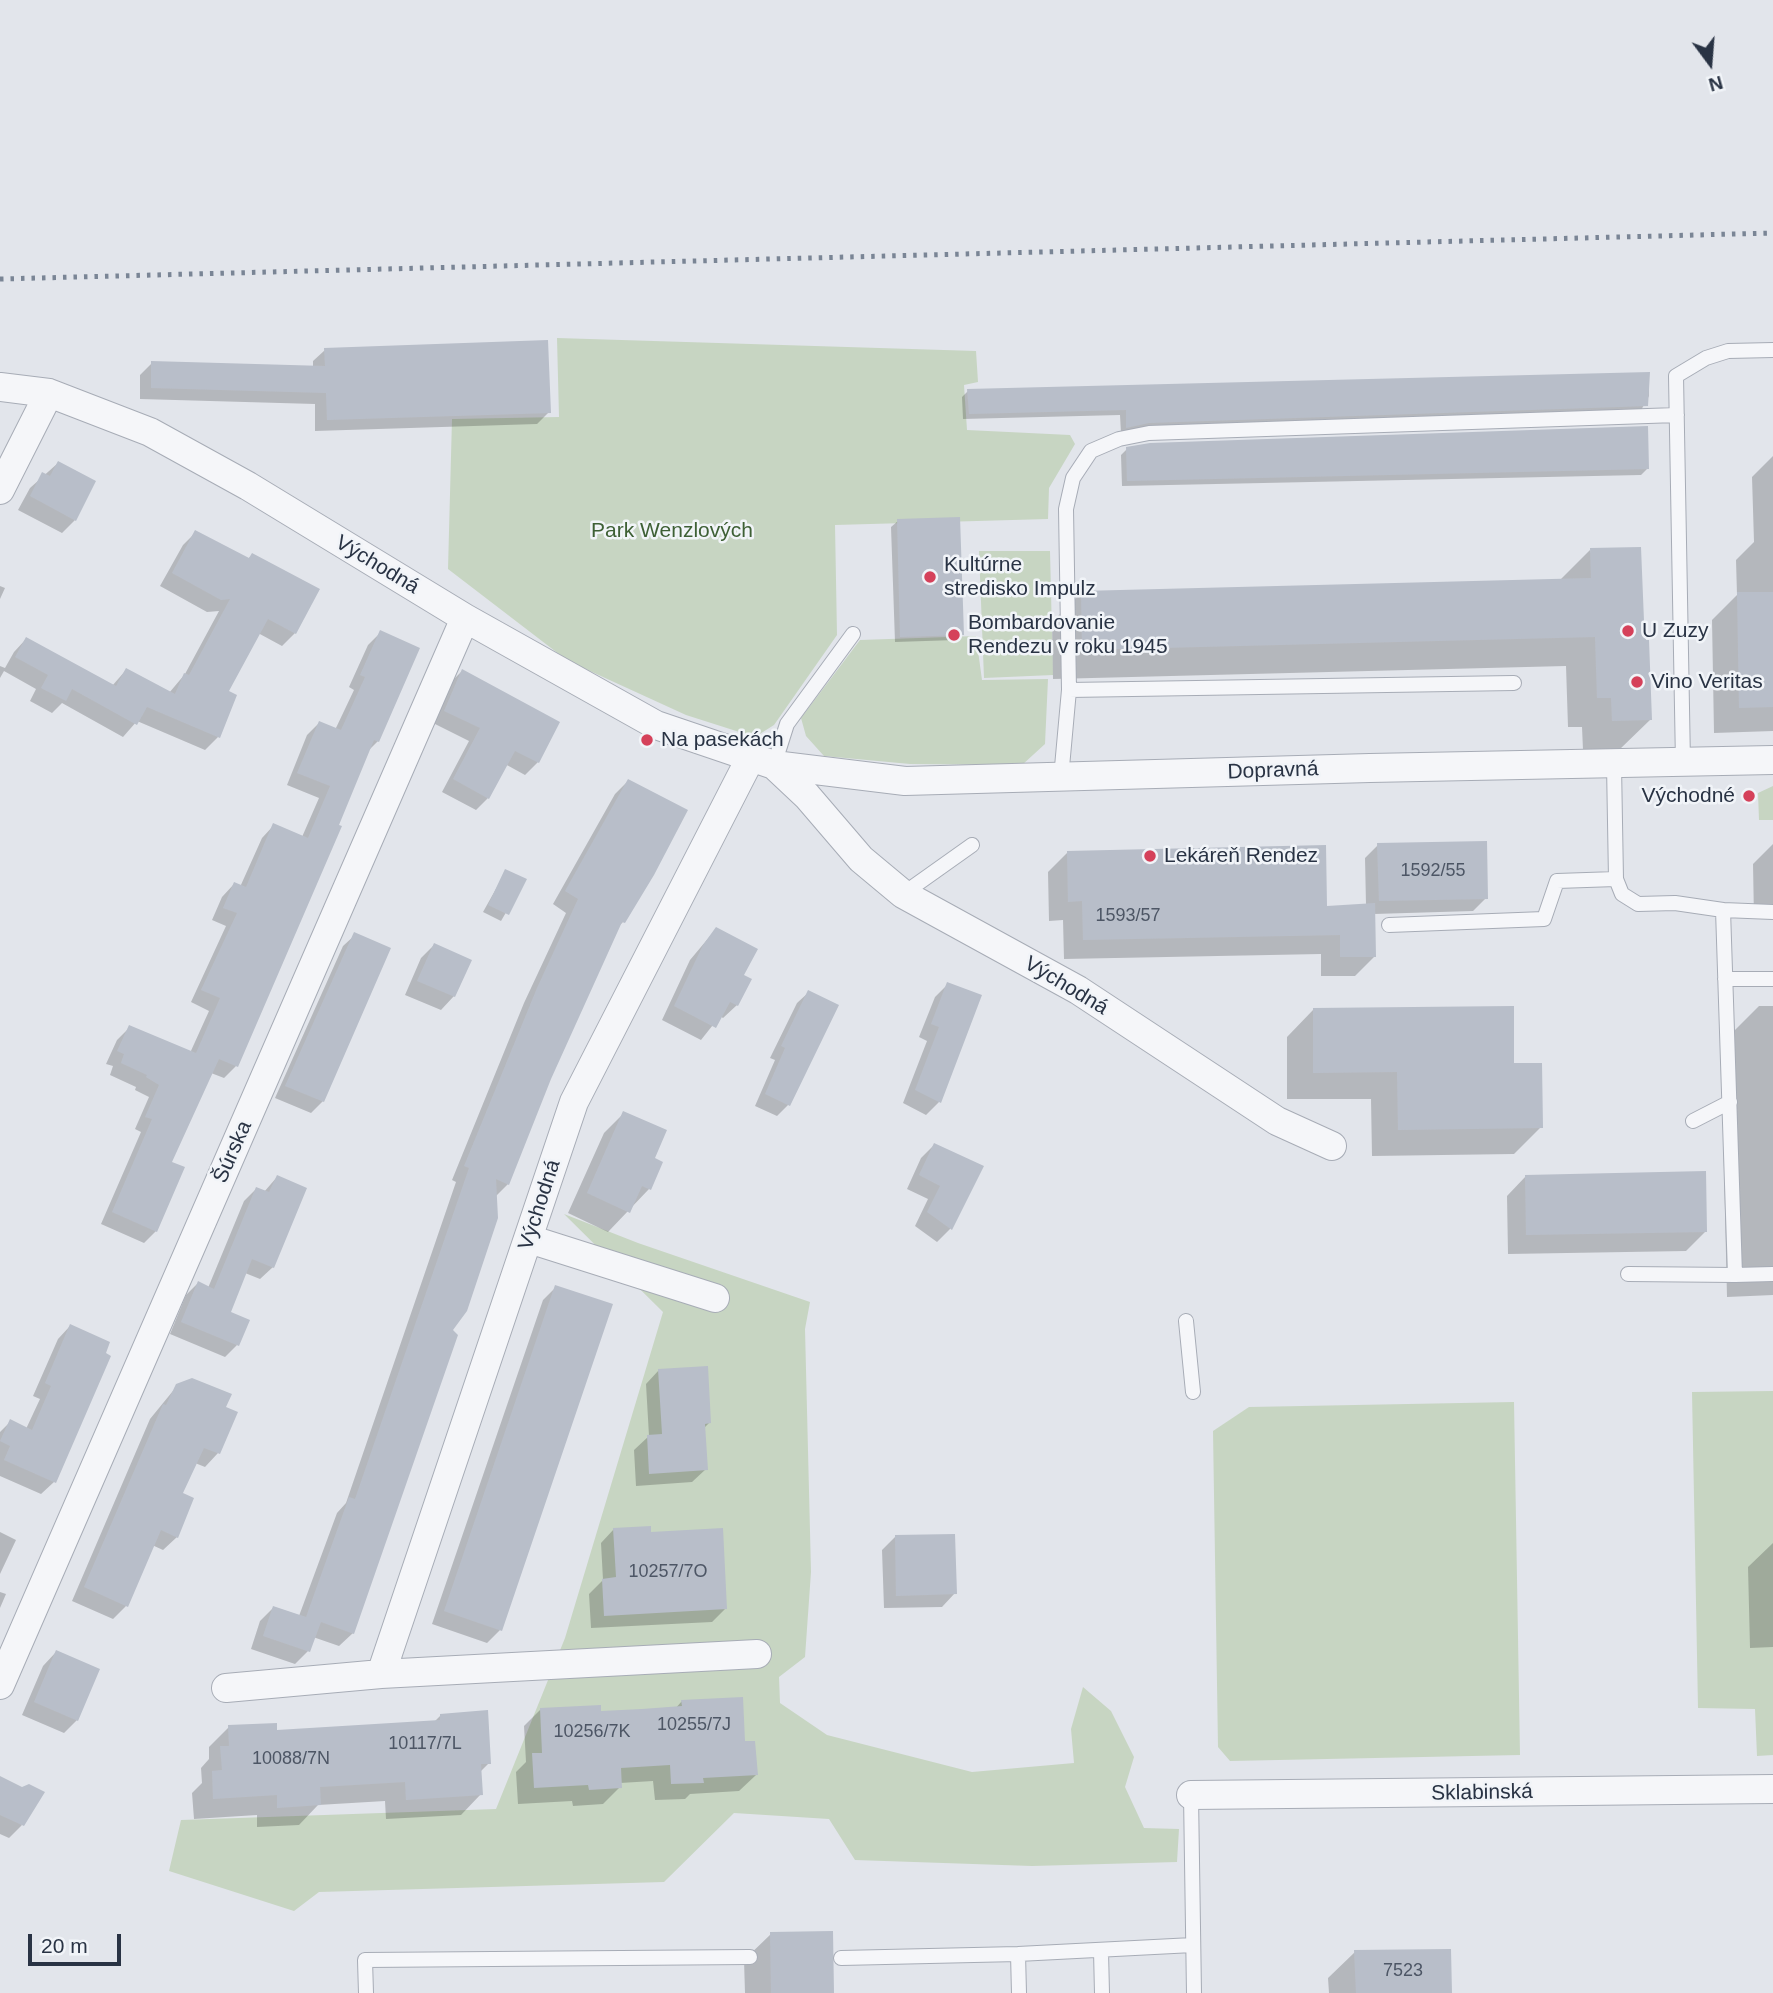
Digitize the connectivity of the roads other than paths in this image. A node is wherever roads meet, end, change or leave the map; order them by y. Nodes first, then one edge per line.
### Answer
1 (1773, 350) edge
2 (0, 387) edge
3 (49, 393) junction
4 (1677, 415) junction
5 (0, 490) edge
6 (465, 618) junction
7 (853, 635) dead end
8 (1514, 683) dead end
9 (1069, 690) junction
10 (762, 761) junction
11 (1773, 761) edge
12 (1683, 763) junction
13 (1614, 765) junction
14 (1061, 778) junction
15 (972, 845) dead end
16 (1616, 879) junction
17 (903, 894) junction
18 (1723, 910) junction
19 (1773, 912) edge
20 (1389, 925) dead end
21 (1726, 979) junction
22 (1773, 979) edge
23 (1730, 1102) junction
24 (1693, 1121) dead end
25 (1332, 1146) dead end
26 (529, 1239) junction
27 (1628, 1274) dead end
28 (1773, 1274) edge
29 (1735, 1275) junction
30 (715, 1298) dead end
31 (1186, 1321) dead end
32 (1193, 1392) dead end
33 (757, 1654) dead end
34 (381, 1674) junction
35 (0, 1685) edge
36 (226, 1688) dead end
37 (1773, 1789) edge
38 (1191, 1795) joint
39 (1193, 1945) junction
40 (1101, 1951) junction
41 (1018, 1954) junction
42 (750, 1956) dead end
43 (841, 1958) dead end
44 (366, 1993) edge
45 (1019, 1993) edge
46 (1102, 1993) edge
47 (1194, 1993) edge

1 - 4 lane
2 - 3 street, Východná
3 - 5 street
3 - 6 street, Východná
4 - 9 lane
4 - 12 lane
6 - 10 street, Východná
6 - 35 street, Šúrska
7 - 10 lane
8 - 9 lane
9 - 14 lane
10 - 14 street, Dopravná
10 - 17 street, Východná
10 - 26 street, Východná
11 - 12 street, Dopravná
12 - 13 street, Dopravná
13 - 14 street, Dopravná
13 - 16 lane
15 - 17 lane
16 - 18 lane
16 - 20 lane
17 - 25 street, Východná
18 - 19 lane
18 - 21 lane
21 - 22 lane
21 - 23 lane
23 - 24 lane
23 - 29 lane
26 - 30 street
26 - 34 street, Východná
27 - 29 lane
28 - 29 lane
31 - 32 lane
33 - 34 street
34 - 36 street
37 - 38 street, Sklabinská
38 - 39 lane
39 - 40 lane
39 - 47 lane
40 - 41 lane
40 - 46 lane
41 - 43 lane
41 - 45 lane
42 - 44 lane

